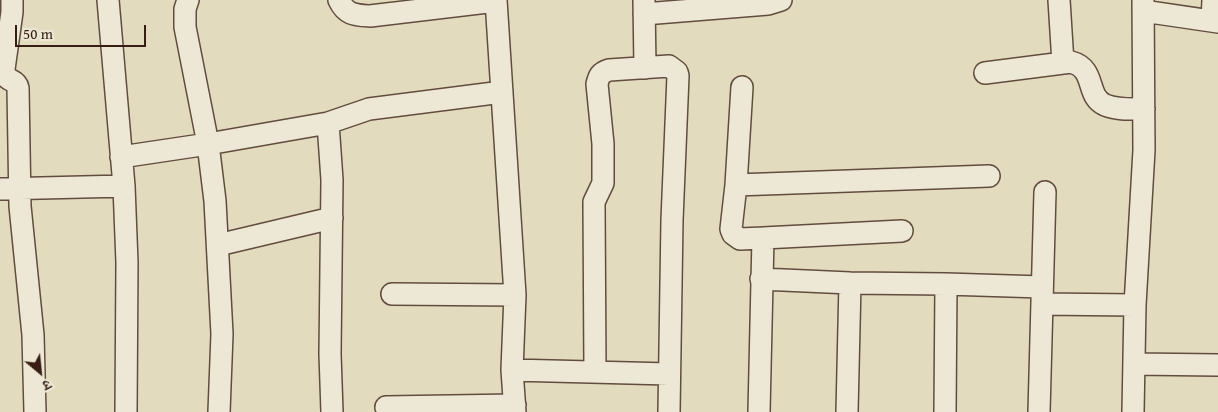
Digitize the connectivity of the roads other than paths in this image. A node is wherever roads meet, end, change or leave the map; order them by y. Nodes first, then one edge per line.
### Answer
1 (12, 0) edge
2 (108, 0) edge
3 (188, 0) edge
4 (339, 0) edge
5 (496, 0) edge
6 (781, 0) edge
7 (1059, 0) edge
8 (1143, 6) edge
9 (644, 7) edge
10 (1215, 14) edge
11 (1064, 63) junction
12 (645, 68) junction
13 (986, 73) dead end
14 (742, 87) dead end
15 (502, 92) junction
16 (1144, 109) junction
17 (328, 123) junction
18 (208, 144) junction
19 (121, 156) junction
20 (989, 176) dead end
21 (736, 185) junction
22 (124, 186) junction
23 (10, 188) edge
24 (1046, 192) dead end
25 (332, 218) junction
26 (902, 231) dead end
27 (762, 238) junction
28 (218, 245) junction
29 (761, 279) junction
30 (850, 283) junction
31 (946, 284) junction
32 (392, 294) dead end
33 (515, 295) junction
34 (1042, 296) junction
35 (1135, 305) junction
36 (1134, 364) junction
37 (1218, 365) edge
38 (512, 370) junction
39 (595, 372) junction
40 (670, 374) junction
41 (386, 407) dead end
42 (515, 408) edge
43 (35, 412) edge
44 (126, 412) edge
45 (219, 412) edge
46 (332, 412) edge
47 (669, 412) edge
48 (759, 412) edge
49 (847, 412) edge
50 (945, 412) edge
51 (1039, 412) edge
52 (1134, 412) edge

1 - 23 street
2 - 19 street
3 - 18 street
4 - 5 street
5 - 15 street
6 - 9 street
7 - 11 street
8 - 10 street
8 - 16 street
9 - 12 street
11 - 13 street
11 - 16 street
12 - 39 street
12 - 40 street
14 - 21 street
15 - 17 street
15 - 33 street
16 - 35 street
17 - 18 street
17 - 25 street
18 - 19 street
18 - 28 street
19 - 22 street
20 - 21 street
21 - 27 street
22 - 23 street
22 - 44 street
23 - 43 street
24 - 34 street
25 - 28 street
25 - 46 street
26 - 27 street
27 - 29 street
28 - 45 street
29 - 30 street
29 - 48 street
30 - 31 street
30 - 49 street
31 - 34 street
31 - 50 street
32 - 33 street
33 - 38 street
34 - 35 street
34 - 51 street
35 - 36 street
36 - 37 street
36 - 52 street
38 - 39 street
38 - 42 street
39 - 40 street
40 - 47 street
41 - 42 street

